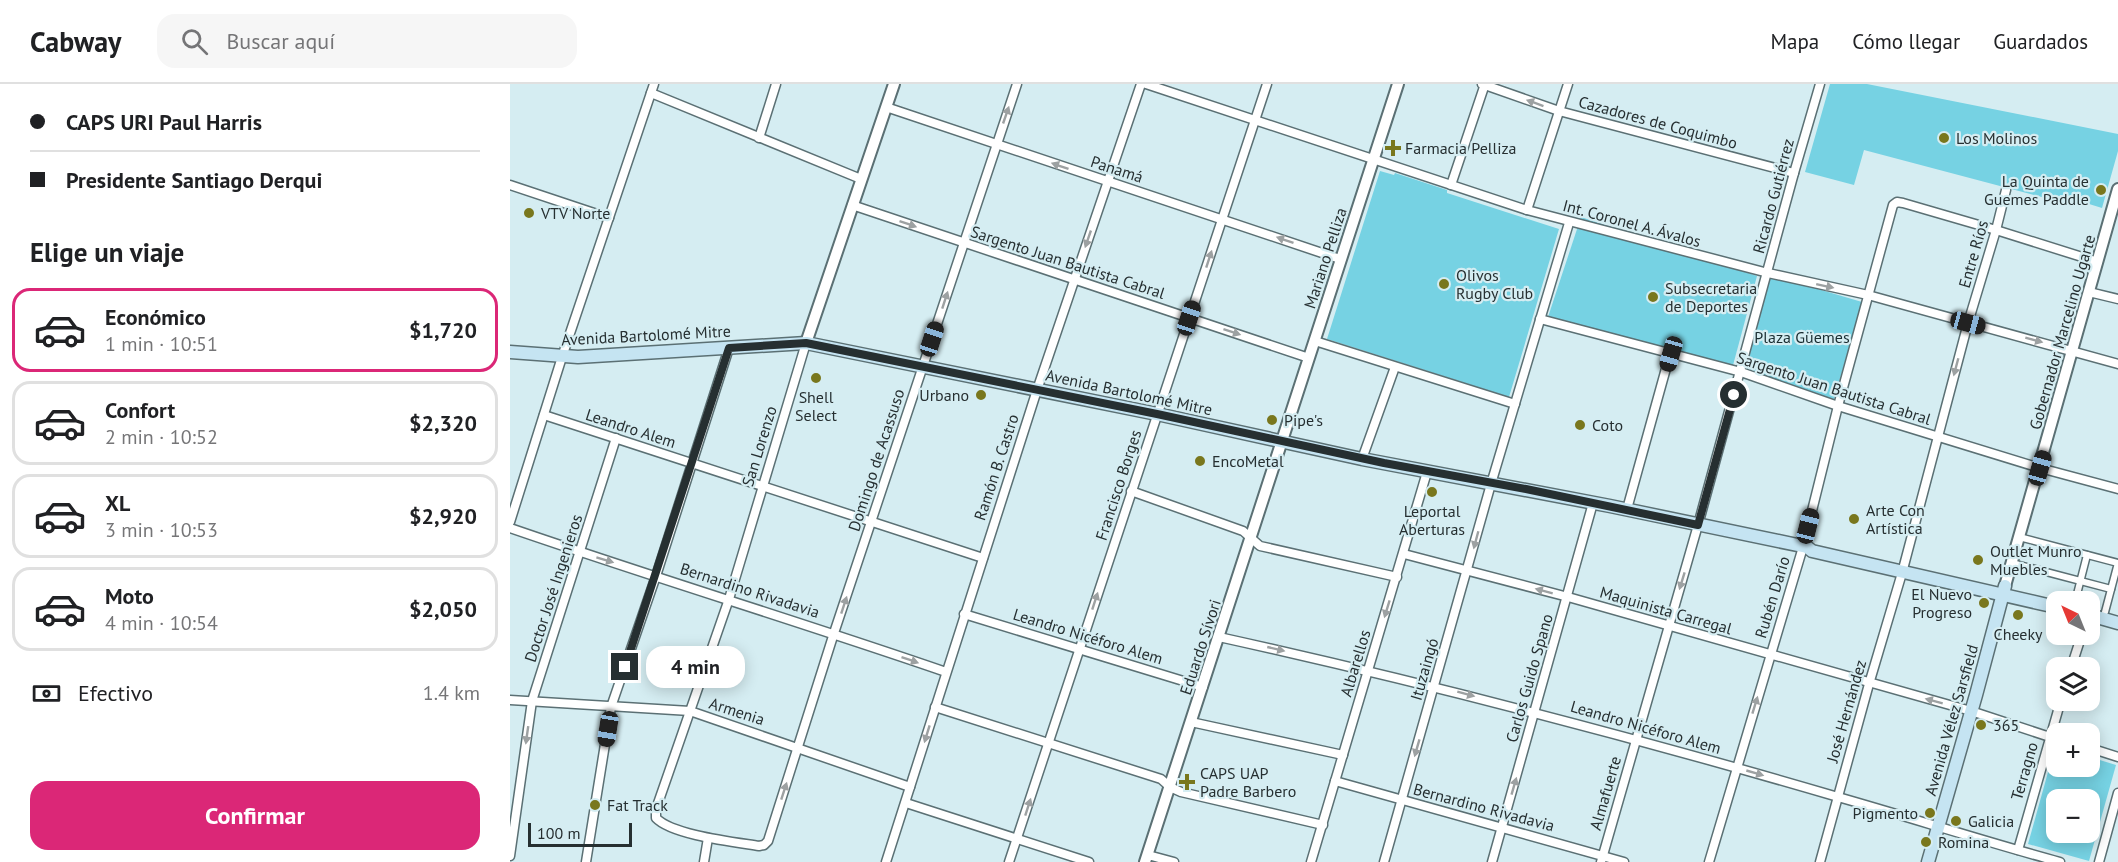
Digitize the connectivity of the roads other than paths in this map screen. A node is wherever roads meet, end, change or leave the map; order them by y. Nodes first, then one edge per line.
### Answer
1 (776, 84) edge
2 (894, 84) edge
3 (1017, 84) edge
4 (1141, 84) edge
5 (1146, 84) edge
6 (1267, 84) edge
7 (1398, 84) edge
8 (1484, 84) edge
9 (1568, 84) edge
10 (1820, 84) edge
11 (652, 89) edge
12 (886, 107) junction
13 (1559, 111) junction
14 (1255, 120) junction
15 (759, 138) junction
16 (996, 145) junction
17 (1373, 159) junction
18 (1794, 173) junction
19 (861, 179) junction
20 (1108, 182) junction
21 (510, 185) edge
22 (1451, 185) junction
23 (2118, 189) edge
24 (2006, 190) dead end
25 (852, 205) junction
26 (2115, 209) edge
27 (1527, 210) junction
28 (609, 218) junction
29 (1222, 219) junction
30 (1569, 223) junction
31 (1996, 230) junction
32 (964, 243) junction
33 (1340, 259) junction
34 (2098, 262) junction
35 (1768, 273) junction
36 (1074, 279) junction
37 (2089, 292) junction
38 (1868, 295) junction
39 (2118, 299) edge
40 (1189, 318) junction
41 (1540, 319) junction
42 (1968, 323) junction
43 (1314, 341) junction
44 (806, 343) junction
45 (729, 348) junction
46 (2072, 350) junction
47 (510, 352) edge
48 (1671, 354) junction
49 (562, 357) junction
50 (1309, 358) junction
51 (2118, 364) edge
52 (922, 367) junction
53 (1395, 367) junction
54 (1741, 372) junction
55 (1037, 390) junction
56 (1515, 404) junction
57 (1838, 406) junction
58 (1157, 414) junction
59 (544, 416) junction
60 (1938, 436) junction
61 (616, 438) junction
62 (1283, 442) junction
63 (1362, 459) junction
64 (691, 463) junction
65 (2040, 468) junction
66 (1427, 472) junction
67 (1491, 484) junction
68 (762, 486) junction
69 (2118, 489) edge
70 (1131, 491) junction
71 (1593, 503) junction
72 (1627, 509) junction
73 (871, 521) junction
74 (510, 522) edge
75 (1698, 525) junction
76 (510, 528) edge
77 (2019, 537) junction
78 (1251, 538) junction
79 (1805, 547) junction
80 (581, 553) junction
81 (1404, 554) junction
82 (2087, 555) junction
83 (983, 558) junction
84 (2012, 563) junction
85 (2118, 563) edge
86 (1903, 569) junction
87 (1468, 571) junction
88 (656, 576) junction
89 (1397, 577) junction
90 (2080, 581) junction
91 (2111, 589) junction
92 (2004, 590) junction
93 (2078, 591) edge
94 (1568, 597) junction
95 (2046, 598) edge
96 (729, 599) junction
97 (2046, 604) edge
98 (2100, 611) edge
99 (2104, 612) junction
100 (964, 614) junction
101 (2118, 615) edge
102 (2100, 618) edge
103 (2118, 623) edge
104 (1668, 627) junction
105 (834, 633) junction
106 (1219, 637) junction
107 (1080, 648) junction
108 (1770, 654) junction
109 (1369, 670) junction
110 (946, 672) junction
111 (1869, 684) junction
112 (1435, 686) junction
113 (1203, 687) junction
114 (510, 700) edge
115 (532, 701) junction
116 (612, 707) junction
117 (935, 707) junction
118 (690, 711) junction
119 (1971, 711) junction
120 (1535, 712) junction
121 (1191, 722) junction
122 (2046, 736) edge
123 (1636, 741) junction
124 (1048, 745) junction
125 (798, 747) junction
126 (2100, 751) edge
127 (1343, 755) junction
128 (2118, 757) edge
129 (2046, 760) edge
130 (1736, 768) junction
131 (1335, 781) junction
132 (910, 787) junction
133 (1170, 787) junction
134 (2118, 793) edge
135 (1838, 796) junction
136 (1402, 800) junction
137 (906, 803) junction
138 (1323, 825) junction
139 (1503, 827) junction
140 (1938, 827) junction
141 (708, 838) junction
142 (1017, 840) junction
143 (2018, 850) junction
144 (510, 856) edge
145 (1147, 859) edge
146 (1602, 859) edge
147 (586, 862) edge
148 (704, 862) edge
149 (886, 862) edge
150 (1010, 862) edge
151 (1089, 862) edge
152 (1174, 862) edge
153 (1311, 862) edge
154 (1384, 862) edge
155 (1492, 862) edge
156 (1624, 862) edge
157 (1709, 862) edge
158 (1820, 862) edge
159 (1928, 862) edge
160 (2060, 862) edge
161 (2099, 862) edge

1 - 15 street
2 - 12 street, San Lorenzo
16 -> 3 street, Domingo de Acassuso
4 - 20 street, Ramón B. Castro
5 - 14 street, Int. Coronel A. Ávalos
6 - 14 street, Francisco Borges
7 - 17 street, Mariano Pelliza
13 -> 8 street, Cazadores de Coquimbo
8 - 22 street
9 - 13 street
10 - 18 street, Ricardo Gutiérrez
11 - 15 street
11 - 28 street
12 - 16 street, Panamá
12 - 19 street, San Lorenzo
13 - 18 street, Cazadores de Coquimbo
13 - 27 street
14 - 17 street, Int. Coronel A. Ávalos
14 - 29 street, Francisco Borges
15 - 19 street
20 -> 16 street, Panamá
16 - 32 street, Domingo de Acassuso
17 - 22 street, Int. Coronel A. Ávalos
17 - 33 street, Mariano Pelliza
18 - 35 street, Ricardo Gutiérrez
19 - 25 street, San Lorenzo
20 - 29 street, Panamá
20 -> 36 street, Ramón B. Castro
21 - 28 street
22 - 27 street, Int. Coronel A. Ávalos
23 - 26 street, Gobernador Marcelino Ugarte
24 - 31 street, Entre Ríos
25 -> 32 street, Sargento Juan Bautista Cabral
25 - 44 street, San Lorenzo
26 - 34 street, Gobernador Marcelino Ugarte
27 - 30 street, Int. Coronel A. Ávalos
28 - 49 street
33 -> 29 street, Panamá
40 -> 29 street, Francisco Borges
30 - 35 street, Int. Coronel A. Ávalos
30 - 41 street, Ituzaingó
31 - 34 street
31 - 38 street, Rubén Darío
31 - 42 street, Entre Ríos
32 - 36 street, Sargento Juan Bautista Cabral
52 -> 32 street, Domingo de Acassuso
33 - 43 street, Mariano Pelliza
34 - 37 street, Gobernador Marcelino Ugarte
35 -> 38 street, Int. Coronel A. Ávalos
35 - 54 street, Ricardo Gutiérrez
36 - 40 street, Sargento Juan Bautista Cabral
36 - 55 street, Ramón B. Castro
37 - 39 street
37 - 46 street, Gobernador Marcelino Ugarte
38 - 42 street, Int. Coronel A. Ávalos
38 - 57 street, Rubén Darío
40 -> 50 street, Sargento Juan Bautista Cabral
40 - 58 street, Francisco Borges
41 - 48 street, Sargento Juan Bautista Cabral
41 - 56 street, Ituzaingó
42 -> 46 street, Int. Coronel A. Ávalos
42 -> 60 street, Entre Ríos
43 - 50 street, Mariano Pelliza
43 - 53 street
44 - 45 main road, Avenida Bartolomé Mitre
44 - 52 main road, Avenida Bartolomé Mitre
44 - 68 street, San Lorenzo
45 - 49 main road, Avenida Bartolomé Mitre
45 - 64 street
46 - 51 street, Int. Coronel A. Ávalos
46 - 65 street, Gobernador Marcelino Ugarte
47 - 49 main road, Avenida Bartolomé Mitre
48 - 54 street, Sargento Juan Bautista Cabral
48 - 72 street
49 - 59 street
50 - 62 street, Mariano Pelliza
52 - 55 main road, Avenida Bartolomé Mitre
52 - 73 street, Domingo de Acassuso
53 - 56 street
53 - 63 street
54 - 57 street, Sargento Juan Bautista Cabral
54 - 75 street, Ricardo Gutiérrez
55 - 58 main road, Avenida Bartolomé Mitre
55 - 83 street, Ramón B. Castro
56 - 67 street, Ituzaingó
57 - 60 street, Sargento Juan Bautista Cabral
57 - 79 street, Rubén Darío
58 - 62 main road, Avenida Bartolomé Mitre
58 - 70 street, Francisco Borges
59 - 61 street, Leandro Alem
59 - 74 street
60 - 65 street, Sargento Juan Bautista Cabral
60 - 86 street, Entre Ríos
61 - 64 street, Leandro Alem
61 - 80 street, Doctor José Ingenieros
62 - 63 main road, Avenida Bartolomé Mitre
62 - 78 street, Eduardo Sívori
63 - 66 main road, Avenida Bartolomé Mitre
64 - 68 street, Leandro Alem
64 - 88 street
65 - 69 street, Sargento Juan Bautista Cabral
65 - 77 street, Gobernador Marcelino Ugarte
66 - 67 main road, Avenida Bartolomé Mitre
66 - 81 street, Albarellos
67 - 71 main road, Avenida Bartolomé Mitre
67 -> 87 street, Ituzaingó
68 - 73 street, Leandro Alem
68 - 96 street, San Lorenzo
70 - 78 street
107 -> 70 street, Francisco Borges
71 - 72 main road, Avenida Bartolomé Mitre
71 - 94 street, Carlos Guido Spano
72 - 75 main road, Avenida Bartolomé Mitre
73 - 83 street, Leandro Alem
105 -> 73 street, Domingo de Acassuso
75 - 79 main road, Avenida Bartolomé Mitre
75 -> 104 street, Almafuerte
76 - 80 street, Bernardino Rivadavia
77 - 82 street
77 - 84 street, Gobernador Marcelino Ugarte
78 - 89 street
78 - 106 street, Eduardo Sívori
79 - 86 main road, Avenida Bartolomé Mitre
79 - 108 street, Rubén Darío
80 -> 88 street, Bernardino Rivadavia
80 - 115 street, Doctor José Ingenieros
81 - 87 street, Maquinista Carregal
81 - 89 street, Albarellos
82 - 85 street
82 - 90 street
83 - 100 street, Ramón B. Castro
84 - 90 street
84 - 92 street, Gobernador Marcelino Ugarte
85 - 91 street
86 - 92 main road, Avenida Bartolomé Mitre
86 - 111 street, José Hernández
94 -> 87 street, Maquinista Carregal
87 - 112 street, Ituzaingó
88 - 96 street, Bernardino Rivadavia
88 - 116 street
89 -> 109 street, Albarellos
90 - 91 street
90 - 93 street
91 - 99 street
92 - 95 main road, Avenida Bartolomé Mitre
92 - 97 main road, Avenida Bartolomé Mitre
92 - 119 main road, Avenida Vélez Sarsfield
94 - 104 street, Maquinista Carregal
94 - 120 street, Carlos Guido Spano
96 - 105 street, Bernardino Rivadavia
96 - 118 street, San Lorenzo
98 - 99 main road
99 - 101 main road
100 - 107 street, Leandro Nicéforo Alem
100 - 110 street, Ramón B. Castro
102 - 103 main road
104 - 108 street, Maquinista Carregal
104 - 123 street, Almafuerte
105 -> 110 street, Bernardino Rivadavia
105 - 125 street, Domingo de Acassuso
106 -> 109 street, Leandro Nicéforo Alem
106 - 113 street, Eduardo Sívori
107 - 113 street, Leandro Nicéforo Alem
107 - 124 street, Francisco Borges
108 - 111 street, Maquinista Carregal
130 -> 108 street, Rubén Darío
109 - 112 street, Leandro Nicéforo Alem
109 - 127 street, Albarellos
110 - 117 street, Ramón B. Castro
119 -> 111 street, Maquinista Carregal
111 - 135 street, José Hernández
112 -> 120 street, Leandro Nicéforo Alem
112 -> 136 street, Ituzaingó
113 - 121 street, Eduardo Sívori
114 - 115 street, Armenia
115 - 116 street, Armenia
115 -> 144 street, Doctor José Ingenieros
116 - 118 street, Armenia
116 - 147 street
117 - 124 street
117 -> 132 street, Ramón B. Castro
118 - 125 street, Armenia
118 - 141 street, San Lorenzo
119 - 122 street, Maquinista Carregal
119 - 140 main road, Avenida Vélez Sarsfield
120 - 123 street, Leandro Nicéforo Alem
139 -> 120 street, Carlos Guido Spano
121 - 127 street
121 - 133 street, Eduardo Sívori
123 - 130 street, Leandro Nicéforo Alem
123 - 146 street, Almafuerte
124 - 133 street
142 -> 124 street, Francisco Borges
125 - 132 street, Armenia
141 -> 125 street, Domingo de Acassuso
126 - 128 street
127 - 131 street, Albarellos
129 - 143 street, Terragno
130 -> 135 street, Leandro Nicéforo Alem
130 - 157 street, Rubén Darío
131 - 136 street, Bernardino Rivadavia
131 - 138 street, Albarellos
132 - 137 street, Ramón B. Castro
133 - 138 street
133 - 145 street, Eduardo Sívori
134 - 161 street
135 - 140 street, Leandro Nicéforo Alem
135 - 158 street, José Hernández
136 - 139 street, Bernardino Rivadavia
136 - 154 street, Ituzaingó
137 - 142 street
137 - 149 street, Ramón B. Castro
138 - 153 street, Albarellos
139 - 146 street, Bernardino Rivadavia
139 - 155 street, Carlos Guido Spano
140 - 143 street, Leandro Nicéforo Alem
140 - 159 main road, Avenida Vélez Sarsfield
141 - 148 street
142 - 150 street, Francisco Borges
142 - 151 street
143 - 160 street, Leandro Nicéforo Alem
145 - 152 street
146 - 156 street, Bernardino Rivadavia

